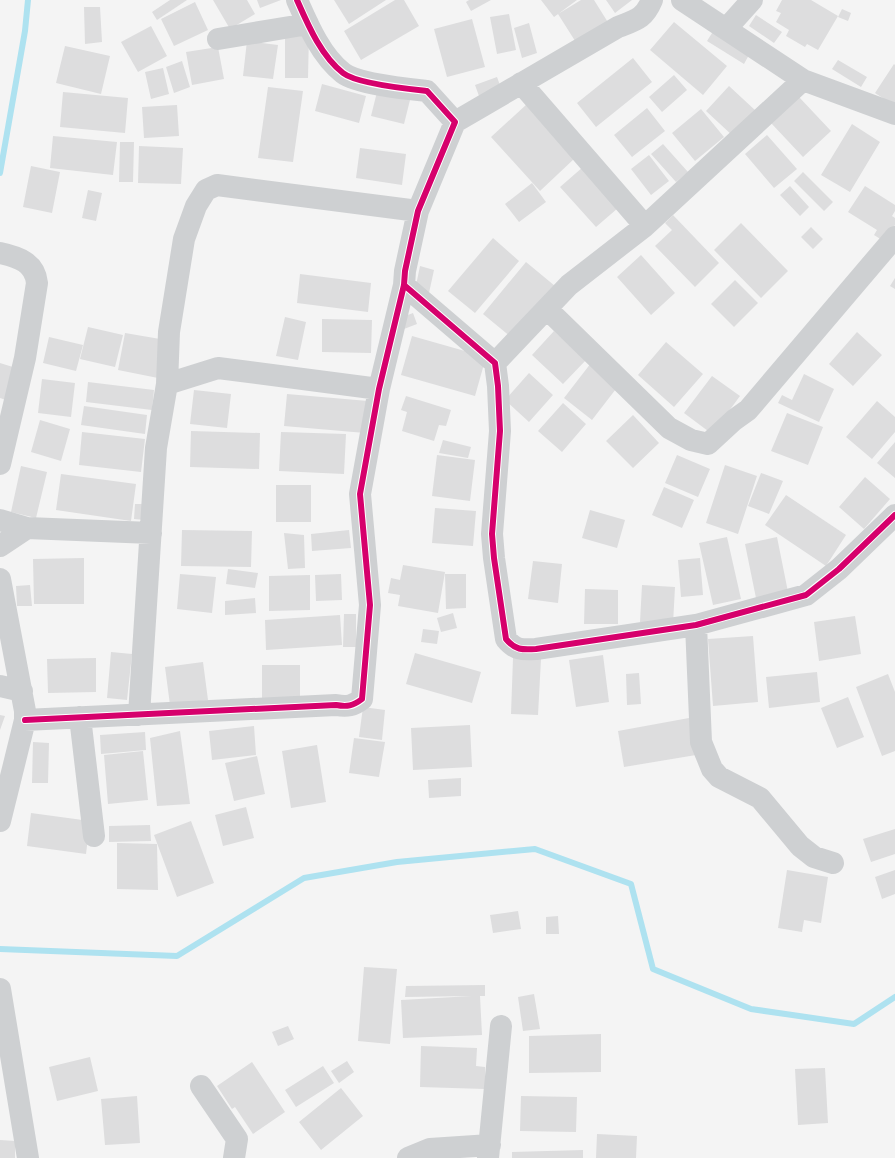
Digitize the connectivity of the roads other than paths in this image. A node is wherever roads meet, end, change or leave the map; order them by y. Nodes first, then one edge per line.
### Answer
1 (297, 0) edge
2 (652, 0) edge
3 (682, 0) edge
4 (752, 0) edge
5 (308, 24) junction
6 (726, 29) junction
7 (218, 39) dead end
8 (803, 80) junction
9 (521, 83) junction
10 (895, 114) edge
11 (455, 122) junction
12 (418, 211) junction
13 (646, 226) junction
14 (895, 237) edge
15 (0, 253) edge
16 (404, 285) junction
17 (547, 309) junction
18 (495, 363) junction
19 (167, 384) junction
20 (379, 389) junction
21 (0, 464) edge
22 (895, 515) edge
23 (0, 520) edge
24 (27, 528) junction
25 (151, 533) junction
26 (0, 546) edge
27 (0, 579) edge
28 (696, 624) junction
29 (0, 686) edge
30 (22, 691) junction
31 (139, 714) junction
32 (80, 718) junction
33 (25, 720) junction
34 (0, 821) edge
35 (94, 836) dead end
36 (833, 863) dead end
37 (0, 989) edge
38 (501, 1026) dead end
39 (200, 1086) dead end
40 (489, 1151) edge
41 (28, 1158) edge
42 (234, 1158) edge
43 (408, 1158) edge

1 - 5 street
2 - 9 street
3 - 6 street
4 - 6 street
5 - 7 street
5 - 11 street
6 - 8 street
8 - 10 street
8 - 13 street
9 - 11 street
9 - 13 street
11 - 12 street
12 - 16 street
12 - 19 street
13 - 17 street
14 - 17 street
15 - 21 street
16 - 18 street
16 - 20 street
17 - 18 street
18 - 28 street
19 - 20 street
19 - 25 street
20 - 31 street
22 - 28 street
23 - 24 street
24 - 25 street
24 - 26 street
25 - 31 street
27 - 30 street
28 - 36 street
29 - 30 street
30 - 33 street
31 - 32 street
32 - 33 street
32 - 35 street
33 - 34 street
37 - 41 street
38 - 40 street
39 - 42 street
40 - 43 street

